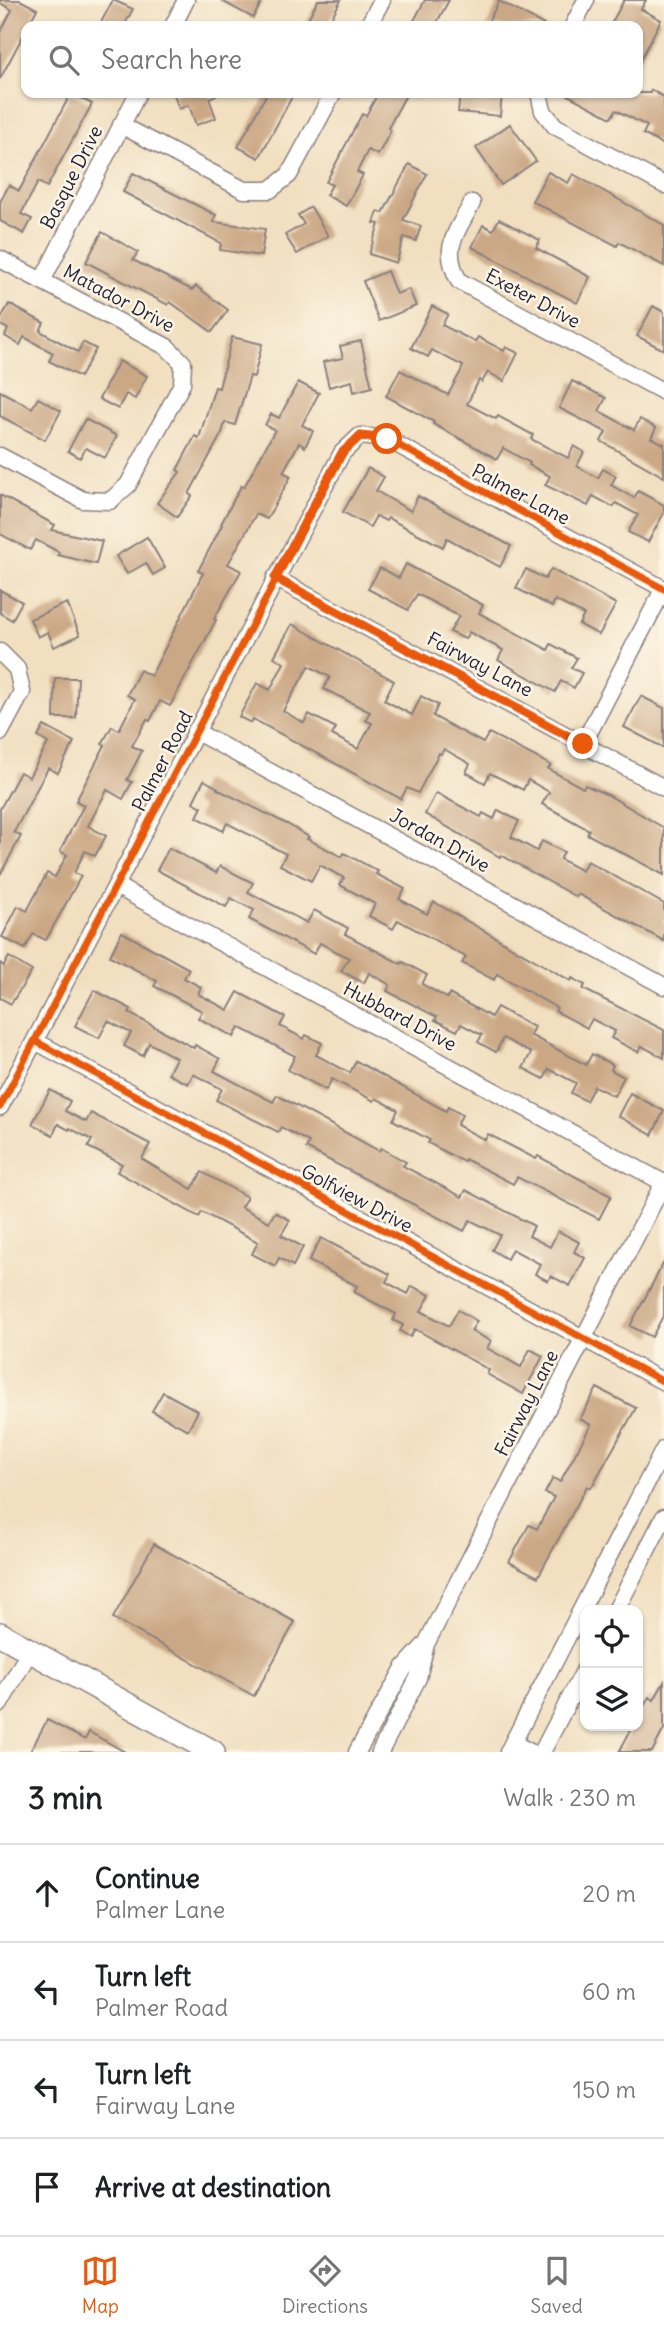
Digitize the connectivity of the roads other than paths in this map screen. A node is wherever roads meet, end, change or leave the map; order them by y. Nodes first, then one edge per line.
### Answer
1 (186, 0) edge
2 (382, 0) edge
3 (586, 0) edge
4 (176, 21) edge
5 (371, 21) edge
6 (576, 21) edge
7 (135, 98) edge
8 (330, 98) edge
9 (540, 98) edge
10 (121, 125) junction
11 (664, 185) edge
12 (472, 203) dead end
13 (0, 259) edge
14 (42, 281) junction
15 (664, 392) edge
16 (360, 436) joint
17 (0, 456) edge
18 (275, 578) junction
19 (664, 589) edge
20 (0, 652) edge
21 (195, 731) junction
22 (0, 733) edge
23 (583, 744) junction
24 (664, 788) edge
25 (116, 886) junction
26 (664, 986) edge
27 (35, 1041) junction
28 (0, 1107) edge
29 (664, 1183) edge
30 (583, 1338) junction
31 (664, 1382) edge
32 (664, 1449) edge
33 (664, 1517) edge
34 (619, 1605) edge
35 (0, 1634) edge
36 (426, 1644) junction
37 (30, 1650) junction
38 (580, 1679) edge
39 (0, 1704) edge
40 (510, 1747) edge
41 (213, 1752) edge
42 (357, 1752) edge
43 (380, 1752) edge
44 (530, 1752) edge
45 (542, 1752) edge

1 - 4 street
2 - 5 street
3 - 6 street
7 - 10 street, Basque Drive
8 - 10 street
9 - 11 street
10 - 14 street, Basque Drive
12 - 15 street, Exeter Drive
13 - 14 street, Matador Drive
14 - 17 street, Matador Drive
16 - 18 street, Palmer Road
16 - 19 street, Palmer Lane
18 - 21 street, Palmer Road
18 - 23 street, Fairway Lane
19 - 23 street
20 - 22 street
21 - 25 street, Palmer Road
21 - 26 street, Jordan Drive
23 - 24 street, Fairway Lane
25 - 27 street, Palmer Road
25 - 29 street, Hubbard Drive
27 - 28 street, Palmer Road
27 - 30 street, Golfview Drive
29 - 30 street, Fairway Lane
30 - 31 street, Golfview Drive
30 - 36 street, Fairway Lane
32 - 40 street
33 - 34 street
35 - 37 main road
36 - 42 street, Fairway Lane
36 - 43 street, Fairway Lane
37 - 39 street
37 - 41 main road
38 - 45 street
40 - 44 street

